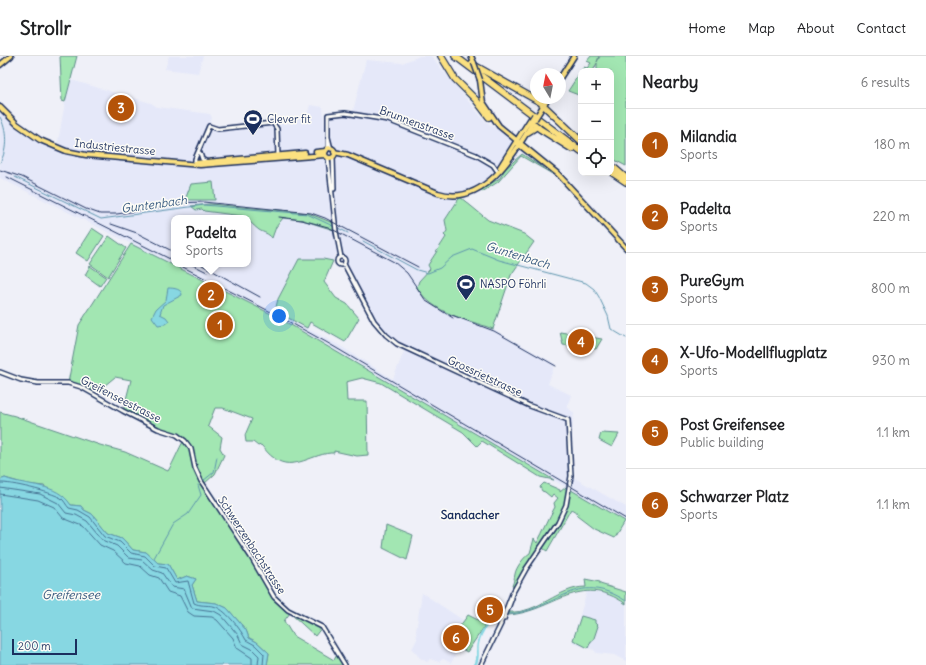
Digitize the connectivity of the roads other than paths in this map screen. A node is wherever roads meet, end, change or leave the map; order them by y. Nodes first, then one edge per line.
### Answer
1 (11, 56) edge
2 (441, 56) edge
3 (455, 56) edge
4 (462, 56) edge
5 (471, 56) edge
6 (574, 56) edge
7 (472, 63) junction
8 (0, 64) edge
9 (566, 69) edge
10 (530, 97) edge
11 (476, 100) junction
12 (483, 102) junction
13 (535, 104) edge
14 (542, 104) edge
15 (0, 107) edge
16 (536, 115) junction
17 (489, 117) junction
18 (209, 126) junction
19 (528, 132) joint
20 (579, 140) edge
21 (518, 143) junction
22 (578, 145) edge
23 (578, 150) edge
24 (578, 150) edge
25 (200, 153) junction
26 (330, 153) junction
27 (278, 156) junction
28 (207, 162) junction
29 (195, 163) junction
30 (494, 166) junction
31 (501, 166) junction
32 (614, 168) edge
33 (498, 172) junction
34 (614, 174) edge
35 (626, 178) edge
36 (626, 182) edge
37 (331, 184) junction
38 (334, 188) junction
39 (333, 197) junction
40 (626, 248) edge
41 (341, 257) junction
42 (344, 264) junction
43 (0, 372) edge
44 (184, 440) joint
45 (345, 665) edge
46 (481, 665) edge

1 - 8 main road
2 - 11 highway
3 - 23 highway
4 - 7 highway
5 - 12 main road, bridge
6 - 9 main road
7 - 10 highway
7 - 22 highway
11 - 12 highway
11 - 17 highway
12 - 17 main road
12 - 21 main road
13 - 16 highway
14 - 16 main road
15 - 29 main road, Industriestrasse
16 - 19 highway
16 - 20 highway
16 - 21 main road
16 - 24 highway
17 - 21 main road
18 - 25 street
18 - 27 street
18 - 29 street
19 - 21 main road
21 - 31 main road, Industriestrasse
21 - 33 main road, Industriestrasse
21 - 40 main road
25 - 28 street
25 - 29 street
26 - 27 main road, Industriestrasse
26 - 29 main road, Industriestrasse
26 - 30 street, Brunnenstrasse
26 - 33 main road, Industriestrasse
26 - 37 street
26 - 38 street
27 - 28 main road, Industriestrasse
28 - 29 main road, Industriestrasse
30 - 31 street
30 - 33 street, Brunnenstrasse
31 - 33 main road, Industriestrasse
32 - 35 highway
34 - 36 highway
37 - 38 street
37 - 39 street
38 - 39 street
39 - 41 street
41 - 42 street
41 - 42 street
42 - 46 street, Grossrietstrasse
43 - 44 street, Greifenseestrasse
44 - 45 street, Schwerzenbachstrasse

